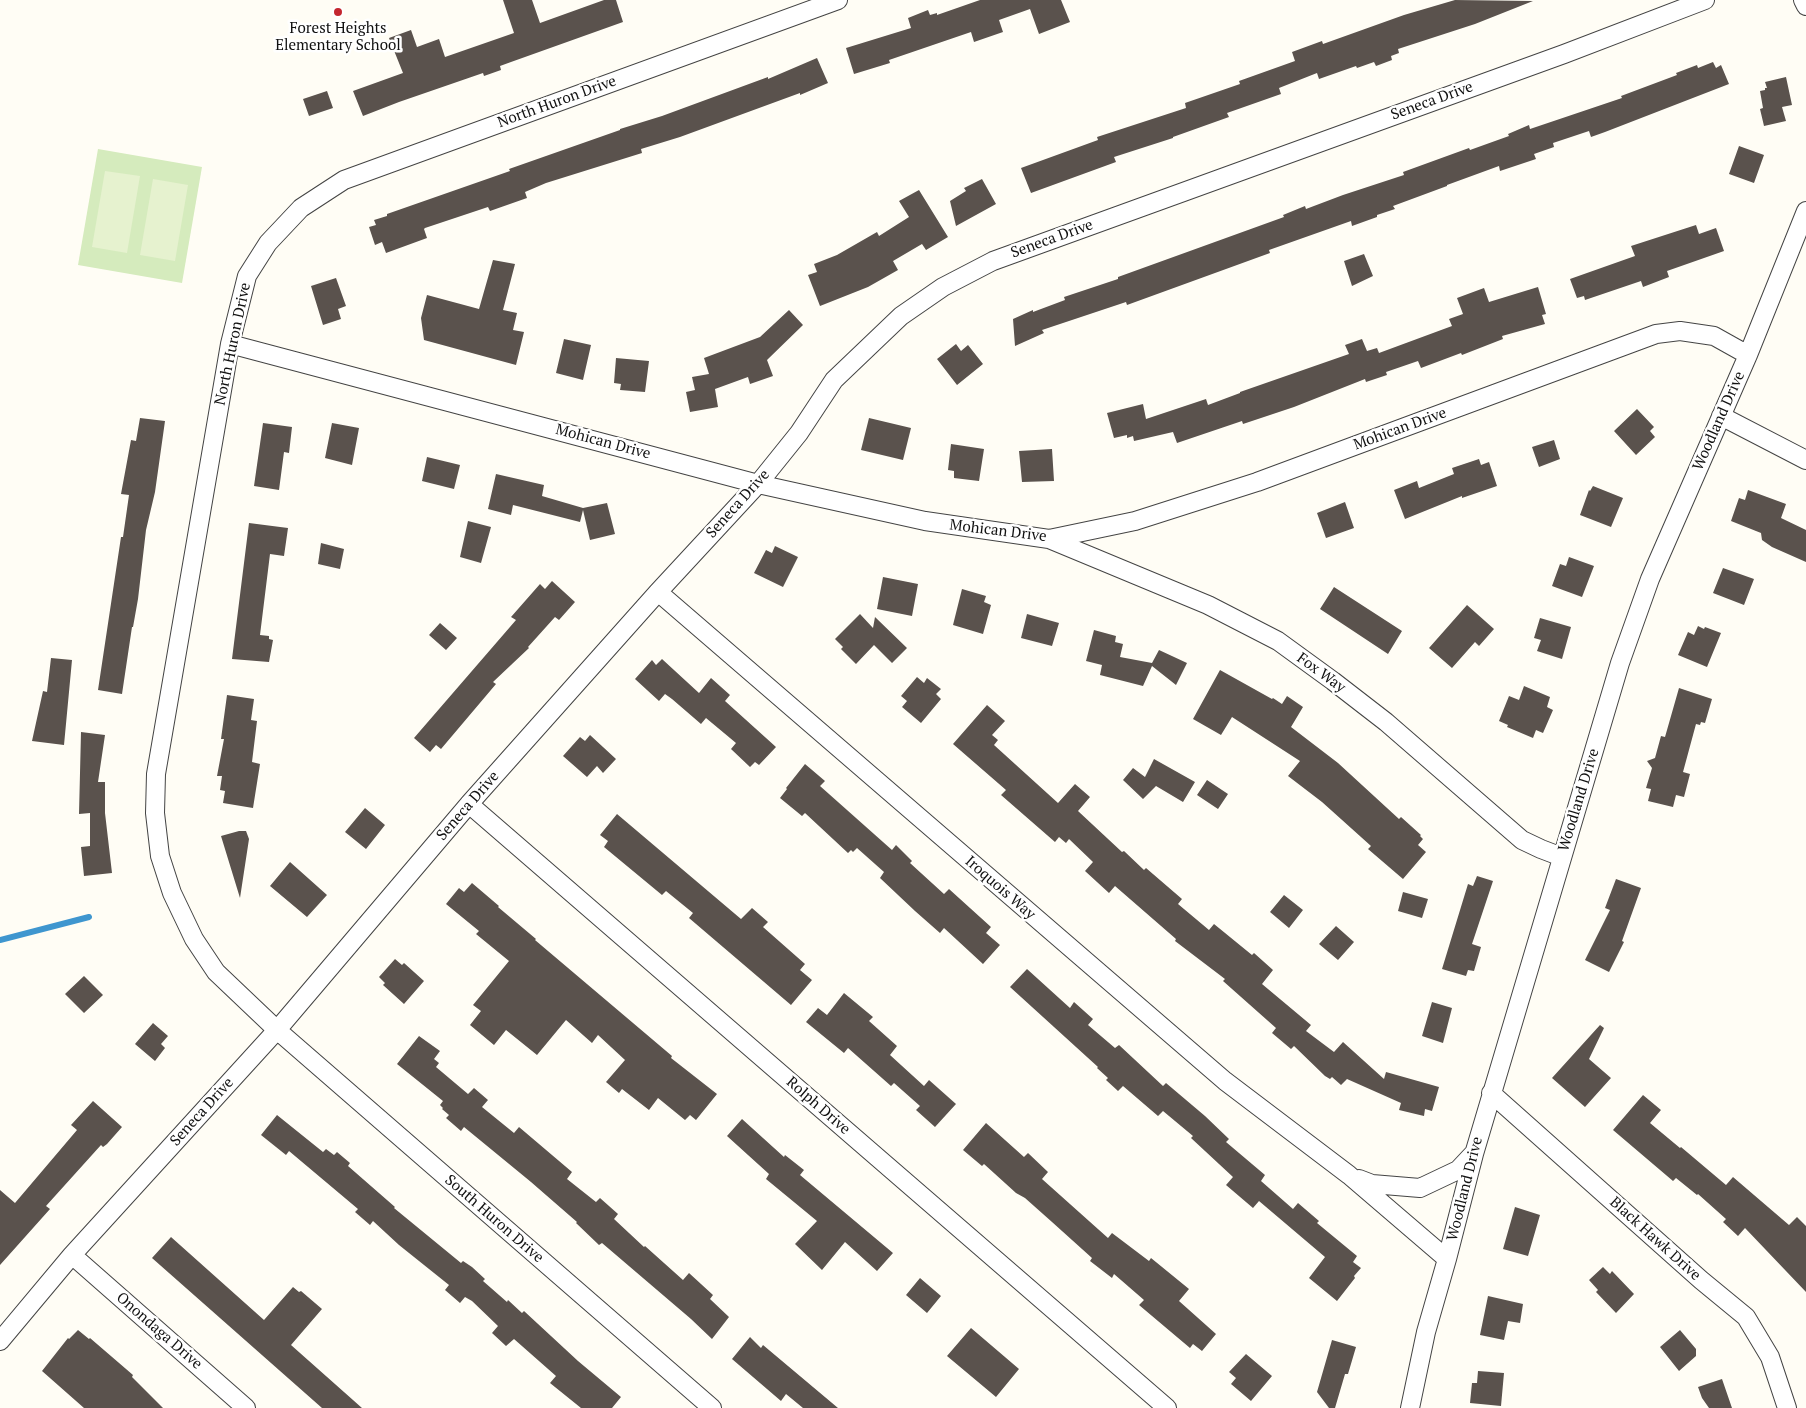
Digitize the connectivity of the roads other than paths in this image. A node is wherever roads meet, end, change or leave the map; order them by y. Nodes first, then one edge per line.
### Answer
1 (838, 0) edge
2 (1705, 0) edge
3 (1803, 0) edge
4 (1806, 6) edge
5 (1806, 212) edge
6 (230, 344) junction
7 (1748, 355) junction
8 (1721, 416) junction
9 (1806, 460) edge
10 (758, 484) junction
11 (1049, 539) junction
12 (658, 592) junction
13 (469, 804) junction
14 (1562, 857) junction
15 (277, 1030) junction
16 (1491, 1093) junction
17 (1474, 1154) junction
18 (1349, 1175) junction
19 (72, 1255) junction
20 (1447, 1259) junction
21 (0, 1341) edge
22 (246, 1408) edge
23 (712, 1408) edge
24 (1167, 1408) edge
25 (1409, 1408) edge
26 (1787, 1408) edge

1 - 6 street, North Huron Drive
2 - 10 street, Seneca Drive
3 - 4 street
5 - 7 street, Woodland Drive
6 - 10 street, Mohican Drive
6 - 15 street, North Huron Drive
7 - 8 street, Woodland Drive
7 - 11 street, Mohican Drive
8 - 9 street
8 - 14 street, Woodland Drive
10 - 11 street, Mohican Drive
10 - 12 street, Seneca Drive
11 - 14 street, Fox Way
12 - 13 street, Seneca Drive
12 - 18 street, Iroquois Way
13 - 15 street, Seneca Drive
13 - 24 street, Rolph Drive
14 - 16 street, Woodland Drive
15 - 19 street, Seneca Drive
15 - 23 street, South Huron Drive
16 - 17 street, Woodland Drive
16 - 26 street, Black Hawk Drive
17 - 18 street, Iroquois Way
17 - 20 street, Woodland Drive
18 - 20 street, Iroquois Way
19 - 21 street, Seneca Drive
19 - 22 street, Onondaga Drive
20 - 25 street, Woodland Drive

